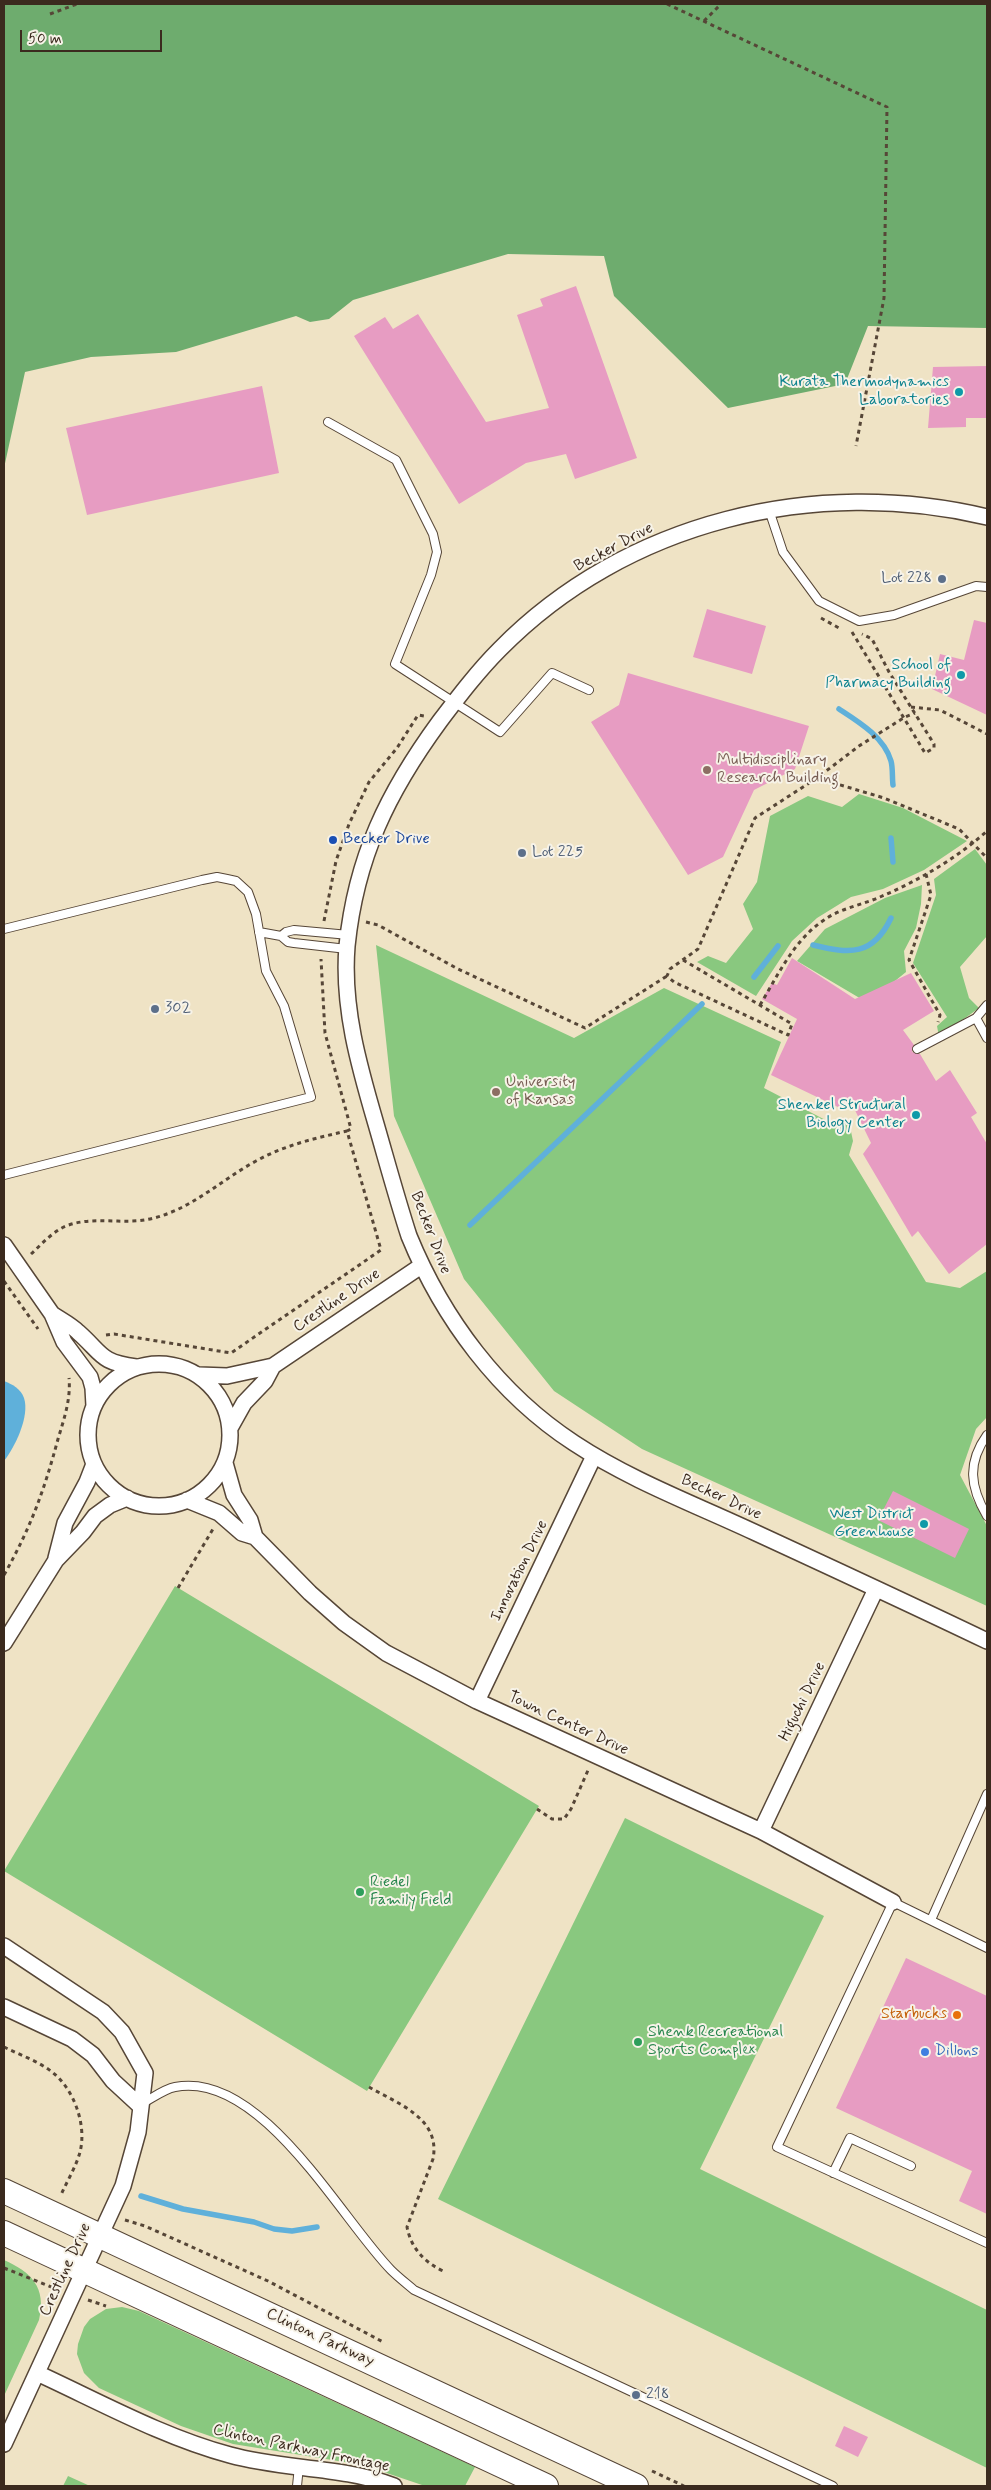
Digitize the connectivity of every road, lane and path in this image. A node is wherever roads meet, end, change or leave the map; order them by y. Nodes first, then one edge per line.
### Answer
1 (77, 4) edge
2 (667, 4) edge
3 (721, 4) edge
4 (50, 14) dead end
5 (704, 21) junction
6 (328, 422) dead end
7 (856, 446) dead end
8 (768, 509) junction
9 (987, 517) edge
10 (987, 587) edge
11 (814, 614) dead end
12 (842, 629) dead end
13 (590, 690) dead end
14 (454, 702) junction
15 (910, 706) junction
16 (915, 714) junction
17 (905, 717) junction
18 (987, 734) edge
19 (817, 778) junction
20 (987, 831) edge
21 (974, 842) junction
22 (987, 858) edge
23 (926, 874) junction
24 (363, 921) dead end
25 (4, 929) edge
26 (259, 932) junction
27 (281, 936) junction
28 (348, 942) junction
29 (683, 960) junction
30 (667, 976) junction
31 (760, 1005) junction
32 (987, 1005) edge
33 (976, 1018) junction
34 (935, 1038) junction
35 (987, 1038) edge
36 (917, 1049) dead end
37 (347, 1130) dead end
38 (4, 1175) edge
39 (4, 1245) edge
40 (381, 1250) dead end
41 (31, 1254) junction
42 (27, 1257) dead end
43 (36, 1261) dead end
44 (421, 1266) junction
45 (4, 1281) edge
46 (52, 1314) junction
47 (43, 1335) dead end
48 (101, 1339) dead end
49 (273, 1366) junction
50 (136, 1367) junction
51 (68, 1373) dead end
52 (199, 1375) junction
53 (94, 1406) junction
54 (230, 1428) junction
55 (987, 1435) edge
56 (594, 1456) junction
57 (225, 1463) junction
58 (94, 1464) junction
59 (127, 1498) junction
60 (187, 1500) junction
61 (987, 1516) edge
62 (217, 1522) dead end
63 (255, 1537) junction
64 (56, 1560) junction
65 (4, 1575) edge
66 (178, 1588) dead end
67 (876, 1589) junction
68 (987, 1641) edge
69 (4, 1643) edge
70 (477, 1701) junction
71 (594, 1755) junction
72 (987, 1794) edge
73 (537, 1809) dead end
74 (761, 1831) junction
75 (893, 1902) junction
76 (931, 1920) junction
77 (4, 1946) edge
78 (987, 1948) edge
79 (4, 2007) edge
80 (4, 2047) edge
81 (369, 2087) dead end
82 (139, 2105) junction
83 (911, 2166) dead end
84 (833, 2173) junction
85 (4, 2191) edge
86 (59, 2197) dead end
87 (144, 2226) dead end
88 (4, 2233) edge
89 (101, 2236) junction
90 (987, 2243) edge
91 (4, 2268) edge
92 (85, 2271) junction
93 (443, 2271) dead end
94 (32, 2281) dead end
95 (389, 2346) dead end
96 (37, 2373) junction
97 (4, 2444) edge
98 (299, 2466) junction
99 (642, 2478) edge
100 (297, 2486) edge
101 (394, 2486) edge
102 (546, 2486) edge
103 (684, 2486) edge
104 (832, 2486) edge

1 - 4 path
2 - 5 path
3 - 5 path
5 - 7 path
6 - 14 lane
8 - 9 street, Becker Drive
8 - 10 lane
8 - 14 street, Becker Drive
11 - 12 path
13 - 14 lane
14 - 28 street, Becker Drive
15 - 16 path
15 - 17 path
15 - 18 path
16 - 17 path
16 - 17 path
17 - 19 path
19 - 21 path
19 - 29 path
20 - 21 path
21 - 22 path
21 - 23 path
23 - 31 path
23 - 34 path
24 - 30 path
25 - 26 lane
26 - 27 lane
26 - 38 lane
27 - 28 lane
27 - 28 lane
28 - 44 street, Becker Drive
29 - 30 path
29 - 31 path
30 - 31 path
32 - 33 lane
33 - 34 lane
33 - 35 lane
34 - 36 lane
37 - 41 path
39 - 46 street
40 - 48 path
41 - 42 path
41 - 43 path
44 - 49 street, Crestline Drive
44 - 56 street, Becker Drive
45 - 47 path
46 - 50 street
46 - 53 street
49 - 52 street, Crestline Drive
49 - 54 street, Crestline Drive
50 - 52 street
50 - 53 street
51 - 65 path
52 - 54 street
53 - 58 street
54 - 57 street
55 - 61 lane
56 - 67 street, Becker Drive
56 - 70 street, Innovation Drive
57 - 60 street
57 - 63 street, Town Center Drive
58 - 59 street
58 - 64 street
59 - 60 street
59 - 64 street
60 - 63 street, Town Center Drive
62 - 66 path
63 - 70 street, Town Center Drive
64 - 69 street
67 - 68 street, Becker Drive
67 - 74 street, Higuchi Drive
70 - 71 street, Town Center Drive
71 - 73 path
71 - 74 street, Town Center Drive
72 - 76 lane
74 - 75 street, Town Center Drive
75 - 76 lane
75 - 84 lane
76 - 78 lane
77 - 82 street, Crestline Drive
79 - 82 street
80 - 86 path
81 - 93 path
82 - 89 street, Crestline Drive
82 - 104 lane
83 - 84 lane
84 - 90 lane
85 - 89 main road, Clinton Parkway
87 - 95 path
88 - 92 main road
89 - 92 street, Crestline Drive
89 - 99 main road, Clinton Parkway
91 - 94 path
92 - 96 street, Crestline Drive
92 - 102 main road
96 - 97 street, Crestline Drive
96 - 98 street, Clinton Parkway Frontage
98 - 100 lane
98 - 101 street, Clinton Parkway Frontage
99 - 103 path

